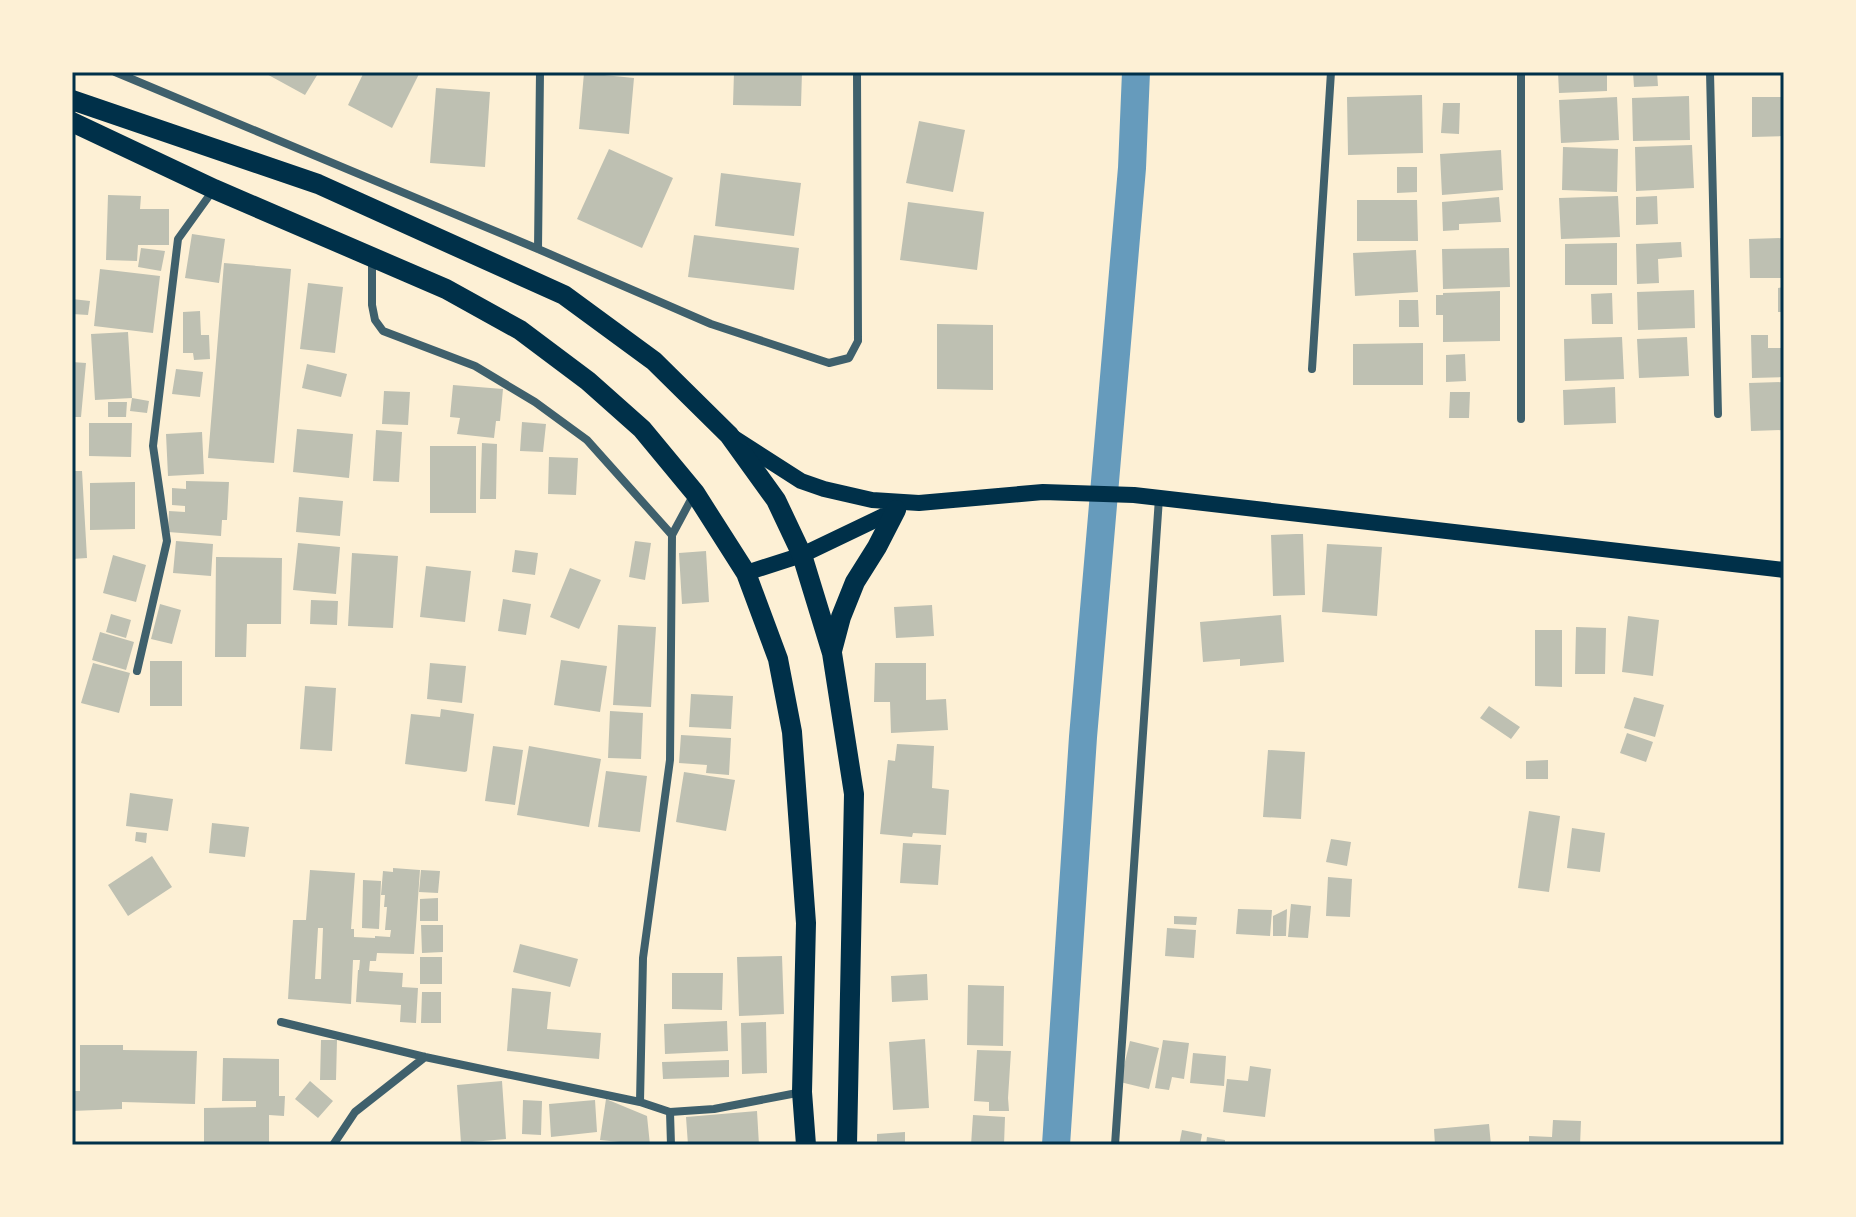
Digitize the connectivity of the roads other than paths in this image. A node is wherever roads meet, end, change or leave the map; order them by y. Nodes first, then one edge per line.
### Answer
1 (115, 72) edge
2 (540, 72) edge
3 (857, 72) edge
4 (1331, 72) edge
5 (1521, 72) edge
6 (1710, 72) edge
7 (72, 100) edge
8 (72, 122) edge
9 (214, 189) junction
10 (538, 249) junction
11 (372, 257) junction
12 (1312, 369) dead end
13 (1718, 414) dead end
14 (1521, 419) dead end
15 (729, 435) junction
16 (695, 493) junction
17 (1159, 498) junction
18 (919, 503) junction
19 (896, 510) junction
20 (672, 535) junction
21 (802, 555) junction
22 (1784, 570) edge
23 (746, 573) junction
24 (832, 653) junction
25 (137, 671) dead end
26 (281, 1022) dead end
27 (425, 1057) junction
28 (802, 1092) junction
29 (640, 1102) junction
30 (670, 1112) junction
31 (333, 1145) edge
32 (671, 1145) edge
33 (806, 1145) edge
34 (847, 1145) edge
35 (1115, 1145) edge

1 - 10 street
2 - 10 street
3 - 10 street
4 - 12 street
5 - 14 street
6 - 13 street
7 - 15 main road
8 - 9 main road
9 - 11 main road
9 - 25 street
11 - 16 main road
11 - 20 street
15 - 18 main road
15 - 21 main road
16 - 20 street
16 - 23 main road
17 - 18 main road
17 - 22 main road
17 - 35 street
18 - 19 main road
19 - 21 main road
19 - 24 main road
20 - 29 street
21 - 23 main road
21 - 24 main road
23 - 28 main road
24 - 34 main road
26 - 27 street
27 - 29 street
27 - 31 street
28 - 30 street
28 - 33 main road
29 - 30 street
30 - 32 street

